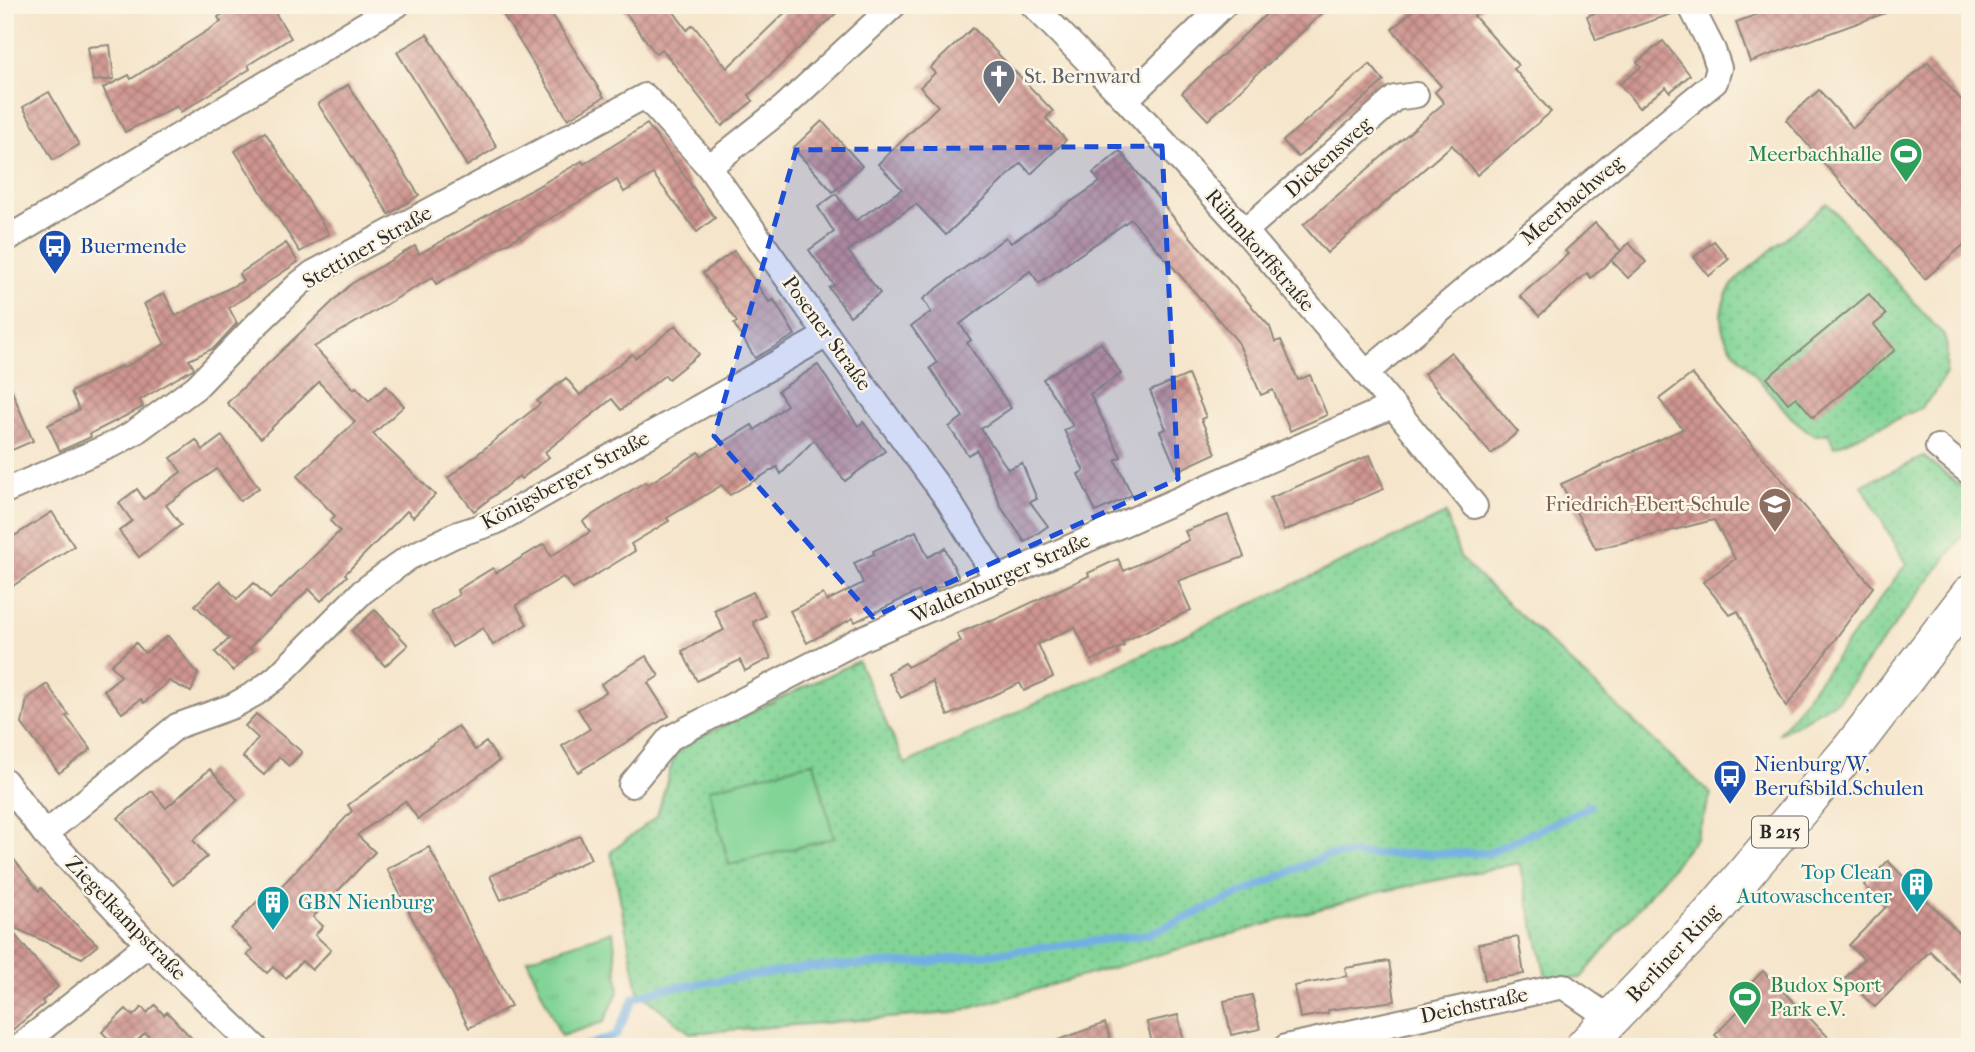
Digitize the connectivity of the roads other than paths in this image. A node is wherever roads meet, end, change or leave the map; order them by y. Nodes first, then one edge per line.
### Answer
1 (397, 5) edge
2 (894, 5) edge
3 (1032, 5) edge
4 (1224, 5) edge
5 (1690, 5) edge
6 (1416, 95) dead end
7 (645, 96) joint
8 (1126, 100) junction
9 (709, 167) junction
10 (1245, 231) junction
11 (5, 240) edge
12 (827, 335) junction
13 (1366, 373) junction
14 (1392, 406) junction
15 (1938, 447) dead end
16 (1970, 473) edge
17 (5, 491) edge
18 (1475, 506) dead end
19 (997, 579) junction
20 (1970, 594) edge
21 (5, 781) edge
22 (631, 785) dead end
23 (45, 834) junction
24 (148, 944) junction
25 (1611, 1019) junction
26 (19, 1047) edge
27 (256, 1047) edge
28 (1286, 1047) edge
29 (1584, 1047) edge

1 - 11 street
2 - 9 street
3 - 8 street, Rühmkorffstraße
4 - 8 street
5 - 13 street, Meerbachweg
6 - 10 street, Dickensweg
7 - 9 street, Posener Straße
7 - 17 street, Stettiner Straße
8 - 10 street, Rühmkorffstraße
9 - 12 street, Posener Straße
10 - 13 street, Rühmkorffstraße
12 - 19 street, Posener Straße
12 - 23 street, Königsberger Straße
13 - 14 street, Rühmkorffstraße
14 - 18 street, Rühmkorffstraße
14 - 19 street, Waldenburger Straße
15 - 16 street
19 - 22 street, Waldenburger Straße
20 - 25 main road, Berliner Ring / B 215
21 - 23 street, Ziegelkampstraße
23 - 24 street, Ziegelkampstraße
24 - 26 street
24 - 27 street, Ziegelkampstraße
25 - 28 street, Deichstraße
25 - 29 main road, Berliner Ring / B 215

